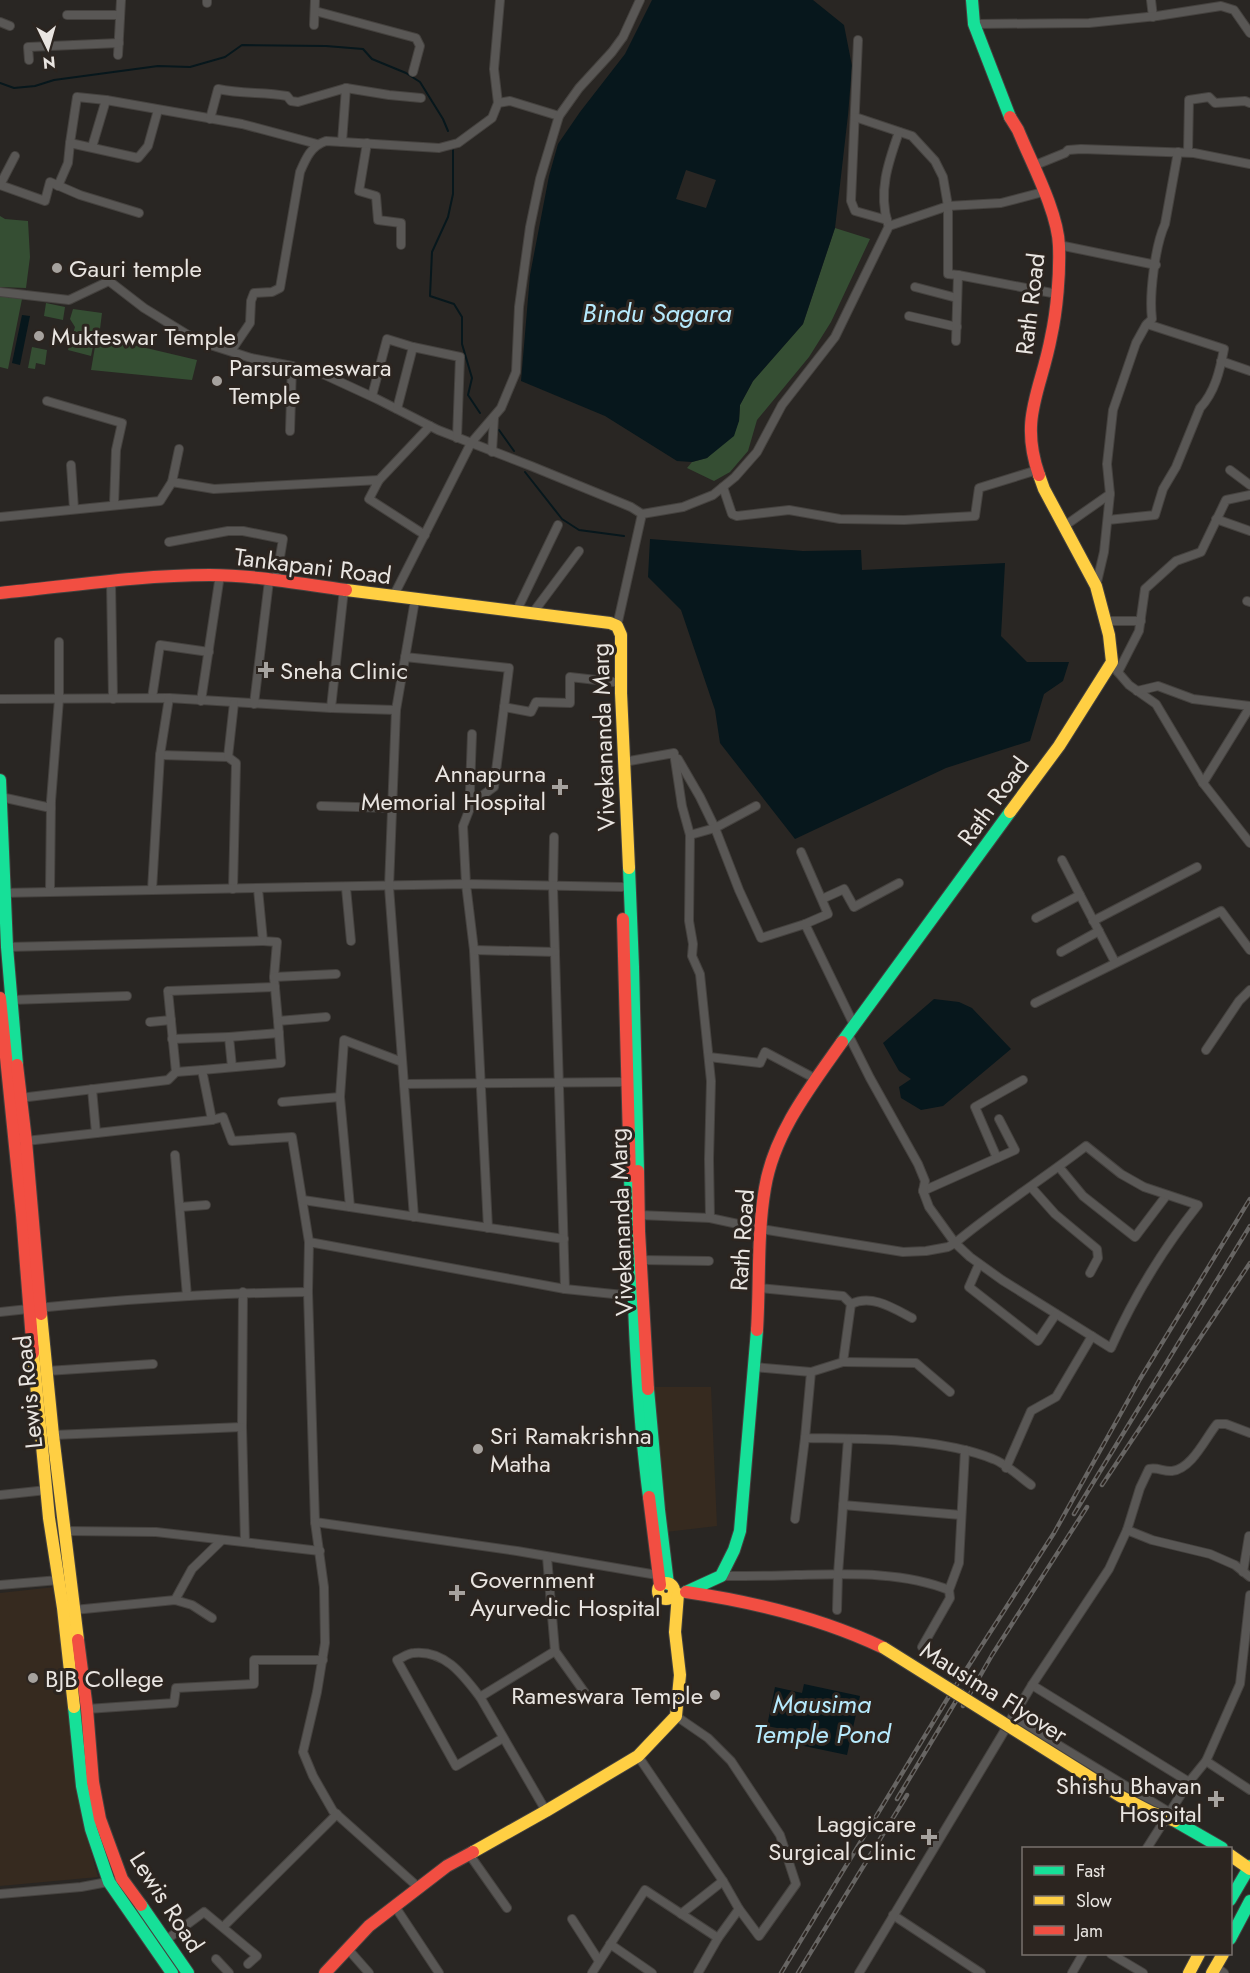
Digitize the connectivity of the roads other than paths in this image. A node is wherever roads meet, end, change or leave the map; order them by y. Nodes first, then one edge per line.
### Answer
1 (121, 0) edge
2 (315, 0) edge
3 (500, 0) edge
4 (640, 0) edge
5 (972, 0) edge
6 (1151, 0) edge
7 (1229, 4) edge
8 (315, 11) junction
9 (68, 15) dead end
10 (120, 15) junction
11 (1153, 17) junction
12 (0, 22) edge
13 (974, 24) junction
14 (314, 25) dead end
15 (10, 26) dead end
16 (1250, 33) edge
17 (858, 40) dead end
18 (119, 42) junction
19 (118, 55) dead end
20 (29, 60) dead end
21 (413, 72) dead end
22 (346, 88) junction
23 (421, 98) dead end
24 (106, 100) junction
25 (498, 103) junction
26 (1250, 103) edge
27 (158, 110) junction
28 (559, 116) junction
29 (855, 117) junction
30 (210, 119) junction
31 (899, 132) junction
32 (342, 142) junction
33 (70, 143) junction
34 (367, 143) junction
35 (317, 144) junction
36 (92, 147) junction
37 (1183, 152) junction
38 (15, 156) dead end
39 (1250, 164) edge
40 (1033, 166) junction
41 (0, 185) edge
42 (58, 186) junction
43 (1044, 192) junction
44 (948, 206) junction
45 (139, 213) dead end
46 (888, 223) junction
47 (401, 245) dead end
48 (1059, 245) junction
49 (1156, 265) junction
50 (958, 275) junction
51 (915, 287) dead end
52 (0, 292) edge
53 (1057, 294) junction
54 (957, 298) junction
55 (909, 316) dead end
56 (1148, 324) junction
57 (957, 327) junction
58 (956, 341) dead end
59 (413, 347) junction
60 (231, 351) junction
61 (1221, 361) junction
62 (292, 366) junction
63 (1250, 371) edge
64 (372, 396) junction
65 (47, 401) dead end
66 (397, 409) junction
67 (494, 417) junction
68 (429, 426) junction
69 (290, 431) dead end
70 (457, 438) junction
71 (471, 443) junction
72 (179, 449) dead end
73 (492, 452) junction
74 (71, 465) dead end
75 (1230, 470) dead end
76 (1038, 473) junction
77 (379, 480) junction
78 (172, 482) junction
79 (1250, 485) edge
80 (723, 487) junction
81 (1110, 494) junction
82 (1250, 495) edge
83 (114, 505) junction
84 (74, 509) junction
85 (642, 514) junction
86 (0, 517) edge
87 (1216, 519) junction
88 (1107, 520) junction
89 (558, 525) dead end
90 (1063, 526) junction
91 (1250, 531) edge
92 (424, 535) junction
93 (169, 542) dead end
94 (579, 551) dead end
95 (220, 575) junction
96 (272, 581) junction
97 (111, 582) junction
98 (1096, 586) junction
99 (344, 590) junction
100 (0, 593) edge
101 (393, 597) junction
102 (415, 600) junction
103 (516, 612) junction
104 (532, 614) junction
105 (1106, 621) junction
106 (1141, 621) junction
107 (618, 628) junction
108 (59, 642) dead end
109 (208, 652) junction
110 (405, 657) junction
111 (1115, 667) junction
112 (614, 682) junction
113 (1137, 691) junction
114 (152, 698) junction
115 (169, 698) junction
116 (0, 699) edge
117 (59, 699) junction
118 (113, 699) junction
119 (201, 701) junction
120 (234, 703) junction
121 (254, 704) junction
122 (1250, 706) edge
123 (504, 707) junction
124 (331, 708) junction
125 (396, 710) junction
126 (472, 734) dead end
127 (674, 753) junction
128 (160, 755) junction
129 (228, 757) junction
130 (624, 762) junction
131 (0, 780) edge
132 (1203, 783) junction
133 (1, 797) edge
134 (472, 803) junction
135 (321, 806) dead end
136 (756, 806) dead end
137 (51, 808) junction
138 (392, 808) junction
139 (715, 828) junction
140 (690, 836) junction
141 (554, 837) dead end
142 (624, 839) junction
143 (1250, 843) edge
144 (801, 852) dead end
145 (1062, 860) dead end
146 (1197, 867) dead end
147 (466, 884) junction
148 (899, 884) dead end
149 (554, 886) junction
150 (389, 887) junction
151 (622, 887) junction
152 (346, 888) junction
153 (233, 889) junction
154 (258, 889) junction
155 (152, 890) junction
156 (50, 891) junction
157 (3, 893) edge
158 (1080, 895) junction
159 (822, 899) junction
160 (1036, 918) dead end
161 (1093, 921) junction
162 (805, 924) junction
163 (1099, 931) junction
164 (263, 941) junction
165 (351, 941) dead end
166 (7, 947) junction
167 (474, 950) junction
168 (1250, 950) edge
169 (555, 952) junction
170 (1061, 952) dead end
171 (1115, 962) junction
172 (336, 974) dead end
173 (274, 977) junction
174 (275, 987) junction
175 (1250, 990) edge
176 (127, 996) dead end
177 (6, 999) edge
178 (1035, 1003) dead end
179 (326, 1017) dead end
180 (171, 1020) junction
181 (278, 1021) junction
182 (150, 1022) dead end
183 (851, 1029) junction
184 (279, 1033) junction
185 (229, 1037) junction
186 (172, 1039) junction
187 (1206, 1050) dead end
188 (709, 1058) junction
189 (3, 1060) edge
190 (402, 1062) junction
191 (232, 1067) junction
192 (202, 1070) junction
193 (176, 1072) junction
194 (816, 1079) junction
195 (1023, 1080) dead end
196 (559, 1082) junction
197 (628, 1082) junction
198 (480, 1083) junction
199 (404, 1084) junction
200 (92, 1089) junction
201 (340, 1097) junction
202 (20, 1098) junction
203 (282, 1102) dead end
204 (999, 1119) dead end
205 (212, 1120) junction
206 (96, 1133) junction
207 (633, 1140) junction
208 (26, 1141) junction
209 (175, 1155) dead end
210 (997, 1158) junction
211 (1059, 1167) junction
212 (1031, 1187) junction
213 (923, 1191) junction
214 (1166, 1196) junction
215 (303, 1200) junction
216 (206, 1205) dead end
217 (180, 1207) junction
218 (350, 1207) junction
219 (639, 1215) junction
220 (414, 1217) junction
221 (710, 1218) junction
222 (488, 1228) junction
223 (761, 1229) junction
224 (564, 1239) junction
225 (309, 1242) junction
226 (955, 1243) junction
227 (641, 1260) junction
228 (709, 1261) dead end
229 (979, 1264) junction
230 (1090, 1273) dead end
231 (760, 1288) junction
232 (565, 1289) junction
233 (243, 1292) junction
234 (308, 1292) junction
235 (188, 1296) junction
236 (633, 1296) junction
237 (851, 1304) junction
238 (34, 1308) junction
239 (0, 1312) edge
240 (1056, 1314) junction
241 (912, 1318) dead end
242 (1092, 1336) junction
243 (843, 1362) junction
244 (153, 1364) dead end
245 (754, 1367) junction
246 (47, 1371) junction
247 (811, 1372) junction
248 (950, 1392) dead end
249 (242, 1427) junction
250 (1250, 1433) edge
251 (53, 1435) junction
252 (805, 1438) junction
253 (848, 1439) junction
254 (965, 1450) junction
255 (1006, 1468) junction
256 (1031, 1485) dead end
257 (47, 1490) junction
258 (0, 1495) edge
259 (843, 1505) junction
260 (961, 1515) junction
261 (795, 1519) dead end
262 (315, 1522) junction
263 (1127, 1530) junction
264 (66, 1531) junction
265 (1249, 1536) edge
266 (222, 1540) junction
267 (246, 1542) junction
268 (320, 1551) junction
269 (547, 1557) junction
270 (838, 1574) junction
271 (1247, 1574) edge
272 (722, 1576) junction
273 (59, 1580) junction
274 (662, 1581) junction
275 (0, 1586) edge
276 (949, 1590) junction
277 (678, 1594) junction
278 (1250, 1595) edge
279 (175, 1600) junction
280 (74, 1610) junction
281 (837, 1610) dead end
282 (212, 1618) dead end
283 (921, 1647) dead end
284 (555, 1651) junction
285 (323, 1660) junction
286 (1032, 1685) junction
287 (480, 1697) junction
288 (590, 1700) dead end
289 (87, 1709) junction
290 (676, 1716) junction
291 (1012, 1717) junction
292 (503, 1738) junction
293 (638, 1756) junction
294 (1206, 1761) junction
295 (1189, 1782) junction
296 (1250, 1790) edge
297 (546, 1811) junction
298 (337, 1814) junction
299 (1172, 1817) junction
300 (1148, 1847) edge
301 (1219, 1847) edge
302 (469, 1854) junction
303 (1232, 1856) edge
304 (1250, 1868) edge
305 (122, 1879) junction
306 (723, 1881) junction
307 (110, 1882) junction
308 (418, 1887) junction
309 (0, 1894) edge
310 (1233, 1896) edge
311 (1250, 1901) edge
312 (394, 1905) junction
313 (507, 1908) dead end
314 (740, 1909) junction
315 (681, 1914) junction
316 (893, 1915) junction
317 (572, 1918) dead end
318 (223, 1927) junction
319 (1232, 1934) edge
320 (718, 1938) junction
321 (166, 1940) junction
322 (610, 1944) junction
323 (347, 1948) junction
324 (1082, 1955) edge
325 (1114, 1955) edge
326 (1196, 1955) edge
327 (1222, 1955) edge
328 (216, 1959) dead end
329 (599, 1961) junction
330 (248, 1964) dead end
331 (1217, 1971) edge
332 (861, 1972) edge
333 (172, 1973) edge
334 (188, 1973) edge
335 (229, 1973) edge
336 (325, 1973) edge
337 (369, 1973) edge
338 (439, 1973) edge
339 (592, 1973) edge
340 (652, 1973) edge
341 (698, 1973) edge
342 (981, 1973) edge
343 (1072, 1973) edge
344 (1143, 1973) edge
345 (1189, 1973) edge

1 - 10 street
2 - 8 street
3 - 25 street
4 - 28 street
5 - 13 main road, Rath Road
6 - 11 street
7 - 11 street
7 - 16 street
8 - 14 street
8 - 21 street
9 - 10 street
10 - 18 street
11 - 13 street
12 - 15 street
13 - 40 main road, Rath Road
17 - 29 street
18 - 19 street
18 - 20 street
22 - 23 street
22 - 30 street
22 - 32 street
24 - 27 street
24 - 33 street
24 - 36 street
25 - 28 street
25 - 34 street
26 - 37 street
27 - 30 street
27 - 36 street
28 - 67 street
29 - 31 street
29 - 46 street
30 - 35 street
31 - 44 street
31 - 46 street
32 - 34 street
32 - 35 street
33 - 36 street
33 - 42 street
34 - 47 street
35 - 60 street
37 - 39 street
37 - 40 street
37 - 49 street
38 - 41 street
40 - 43 main road, Rath Road
41 - 42 street
42 - 45 street
43 - 44 street
43 - 48 main road, Rath Road
44 - 46 street
44 - 50 street
46 - 80 street
48 - 49 street
48 - 53 main road, Rath Road
49 - 56 street
50 - 53 street
50 - 54 street
51 - 54 street
52 - 60 street
53 - 76 main road, Rath Road
54 - 57 street
55 - 57 street
56 - 61 street
56 - 81 street
57 - 58 street
59 - 64 street
59 - 66 street
59 - 70 street
60 - 62 street
61 - 63 street
61 - 88 street
62 - 64 street
62 - 69 street
64 - 66 street
65 - 83 street
66 - 68 street
67 - 71 street
67 - 73 street
68 - 70 street
68 - 77 street
70 - 71 street
71 - 73 street
71 - 92 street
72 - 78 street
73 - 85 street
74 - 84 street
75 - 79 street
76 - 80 street
76 - 90 main road, Rath Road
77 - 78 street
77 - 92 street
78 - 83 street
80 - 85 street
81 - 88 street
81 - 90 street
82 - 87 street
83 - 84 street
84 - 86 street
85 - 107 street
87 - 91 street
87 - 106 street
88 - 98 street
89 - 103 street
90 - 98 main road, Rath Road
92 - 101 street
93 - 96 street
94 - 104 street
95 - 96 main road, Tankapani Road
95 - 97 main road, Tankapani Road
95 - 109 street
96 - 99 main road, Tankapani Road
96 - 121 street
97 - 100 main road, Tankapani Road
97 - 118 street
98 - 105 main road, Rath Road
99 - 101 main road, Tankapani Road
99 - 124 street
101 - 102 main road, Tankapani Road
102 - 103 main road, Tankapani Road
102 - 110 street
103 - 104 main road, Tankapani Road
104 - 107 main road, Tankapani Road
105 - 106 street
105 - 111 main road, Rath Road
106 - 111 street
107 - 112 main road, Vivekananda Marg
107 - 130 main road, Vivekananda Marg
108 - 117 street
109 - 114 street
109 - 119 street
110 - 123 street
110 - 125 street
111 - 113 street
111 - 183 main road, Rath Road
112 - 123 street
112 - 142 main road, Vivekananda Marg
113 - 122 street
113 - 132 street
114 - 115 street
114 - 118 street
115 - 119 street
115 - 128 street
116 - 117 street
117 - 118 street
117 - 137 street
119 - 120 street
120 - 121 street
120 - 129 street
121 - 124 street
122 - 132 street
123 - 134 street
124 - 125 street
125 - 138 street
126 - 134 street
127 - 130 street
127 - 139 street
127 - 140 street
128 - 129 street
128 - 155 street
129 - 153 street
130 - 142 main road, Vivekananda Marg
131 - 133 main road, Lewis Road
132 - 143 street
133 - 137 street
133 - 157 main road, Lewis Road
134 - 147 street
135 - 138 street
136 - 139 street
137 - 156 street
138 - 150 street
139 - 140 street
139 - 162 street
140 - 188 street
141 - 149 street
142 - 151 main road, Vivekananda Marg
142 - 207 main road, Vivekananda Marg
144 - 159 street
145 - 158 street
146 - 161 street
147 - 149 street
147 - 150 street
147 - 167 street
148 - 159 street
149 - 151 street
149 - 169 street
150 - 152 street
150 - 190 street
151 - 197 main road, Vivekananda Marg
152 - 154 street
152 - 165 street
153 - 154 street
153 - 155 street
154 - 164 street
155 - 156 street
156 - 157 street
157 - 166 main road, Lewis Road
158 - 160 street
158 - 161 street
159 - 162 street
161 - 163 street
162 - 183 street
163 - 170 street
163 - 171 street
164 - 166 street
164 - 173 street
166 - 177 main road, Lewis Road
167 - 169 street
167 - 198 street
168 - 171 street
169 - 196 street
171 - 178 street
172 - 173 street
173 - 174 street
174 - 180 street
174 - 181 street
175 - 187 street
176 - 177 street
177 - 189 main road, Lewis Road
177 - 202 main road, Lewis Road
179 - 181 street
180 - 182 street
180 - 186 street
181 - 184 street
183 - 194 main road, Rath Road
183 - 213 street
184 - 185 street
184 - 191 street
185 - 186 street
185 - 191 street
186 - 193 street
188 - 194 street
188 - 221 street
189 - 238 main road, Lewis Road
190 - 199 street
190 - 201 street
191 - 192 street
192 - 193 street
192 - 205 street
193 - 200 street
194 - 223 main road, Rath Road
195 - 210 street
196 - 197 street
196 - 198 street
196 - 224 street
197 - 207 main road, Vivekananda Marg
198 - 199 street
198 - 222 street
199 - 220 street
200 - 202 street
200 - 206 street
201 - 203 street
201 - 218 street
202 - 208 main road, Lewis Road
204 - 210 street
205 - 206 street
205 - 215 street
206 - 208 street
207 - 219 main road, Vivekananda Marg
207 - 236 main road, Vivekananda Marg
208 - 238 main road, Lewis Road
209 - 217 street
210 - 213 street
211 - 212 street
211 - 214 street
211 - 214 street
212 - 226 street
212 - 230 street
213 - 226 street
214 - 242 street
215 - 218 street
215 - 225 street
216 - 217 street
217 - 235 street
218 - 220 street
219 - 221 street
219 - 227 main road, Vivekananda Marg
220 - 222 street
221 - 223 street
222 - 224 street
223 - 226 street
223 - 231 main road, Rath Road
224 - 232 street
225 - 232 street
225 - 234 street
226 - 229 street
227 - 228 street
227 - 274 main road, Vivekananda Marg
229 - 240 street
229 - 240 street
231 - 237 street
231 - 245 main road, Rath Road
232 - 236 street
233 - 234 street
233 - 235 street
233 - 249 street
234 - 262 street
235 - 238 street
236 - 274 main road, Vivekananda Marg
237 - 241 street
237 - 243 street
238 - 239 street
238 - 246 main road, Lewis Road
238 - 257 main road, Lewis Road
240 - 242 street
242 - 255 street
243 - 247 street
243 - 248 street
244 - 246 street
245 - 247 street
245 - 272 main road, Rath Road
246 - 251 main road, Lewis Road
247 - 252 street
249 - 251 street
249 - 267 street
250 - 263 street
251 - 264 main road, Lewis Road
252 - 253 street
252 - 261 street
253 - 254 street
253 - 259 street
254 - 255 street
254 - 260 street
255 - 256 street
257 - 258 street
257 - 273 main road, Lewis Road
259 - 260 street
259 - 270 street
260 - 276 street
262 - 268 street
262 - 269 street
263 - 271 street
263 - 286 street
264 - 266 street
264 - 280 main road, Lewis Road
265 - 271 street
266 - 267 street
266 - 279 street
267 - 268 street
268 - 285 street
269 - 274 street
269 - 284 street
270 - 272 street
270 - 276 street
270 - 281 street
272 - 277 main road
273 - 275 street
273 - 307 main road, Lewis Road
274 - 277 main road
276 - 283 street
277 - 290 main road
277 - 299 main road, Mausima Flyover, bridge
278 - 294 street
279 - 280 street
279 - 282 street
280 - 289 main road, Lewis Road
284 - 287 street
284 - 288 street
285 - 289 street
285 - 298 street
286 - 291 street
286 - 295 street
287 - 292 street
287 - 292 street
289 - 305 main road, Lewis Road
290 - 293 main road
290 - 314 street
291 - 299 street
291 - 316 street
292 - 297 street
293 - 297 main road
293 - 306 street
294 - 295 street
294 - 296 street
295 - 299 street
297 - 302 main road
298 - 308 street
298 - 318 street
299 - 300 street
299 - 301 main road, Mausima Flyover
302 - 308 main road
302 - 313 street
303 - 304 main road, Mausima Flyover
304 - 310 main road
305 - 307 street
305 - 321 main road, Lewis Road
306 - 314 street
306 - 315 street
307 - 309 street
307 - 333 main road, Lewis Road
308 - 312 main road
310 - 311 main road
311 - 319 main road
312 - 323 main road
312 - 338 street
314 - 320 street
315 - 320 street
315 - 322 street
316 - 332 street
316 - 342 street
317 - 329 street
318 - 321 street
318 - 330 street
320 - 341 street
321 - 334 main road, Lewis Road
322 - 329 street
322 - 340 street
323 - 336 main road
323 - 337 street
324 - 343 street
325 - 344 street
326 - 345 main road
327 - 331 main road
328 - 335 street
329 - 339 street

